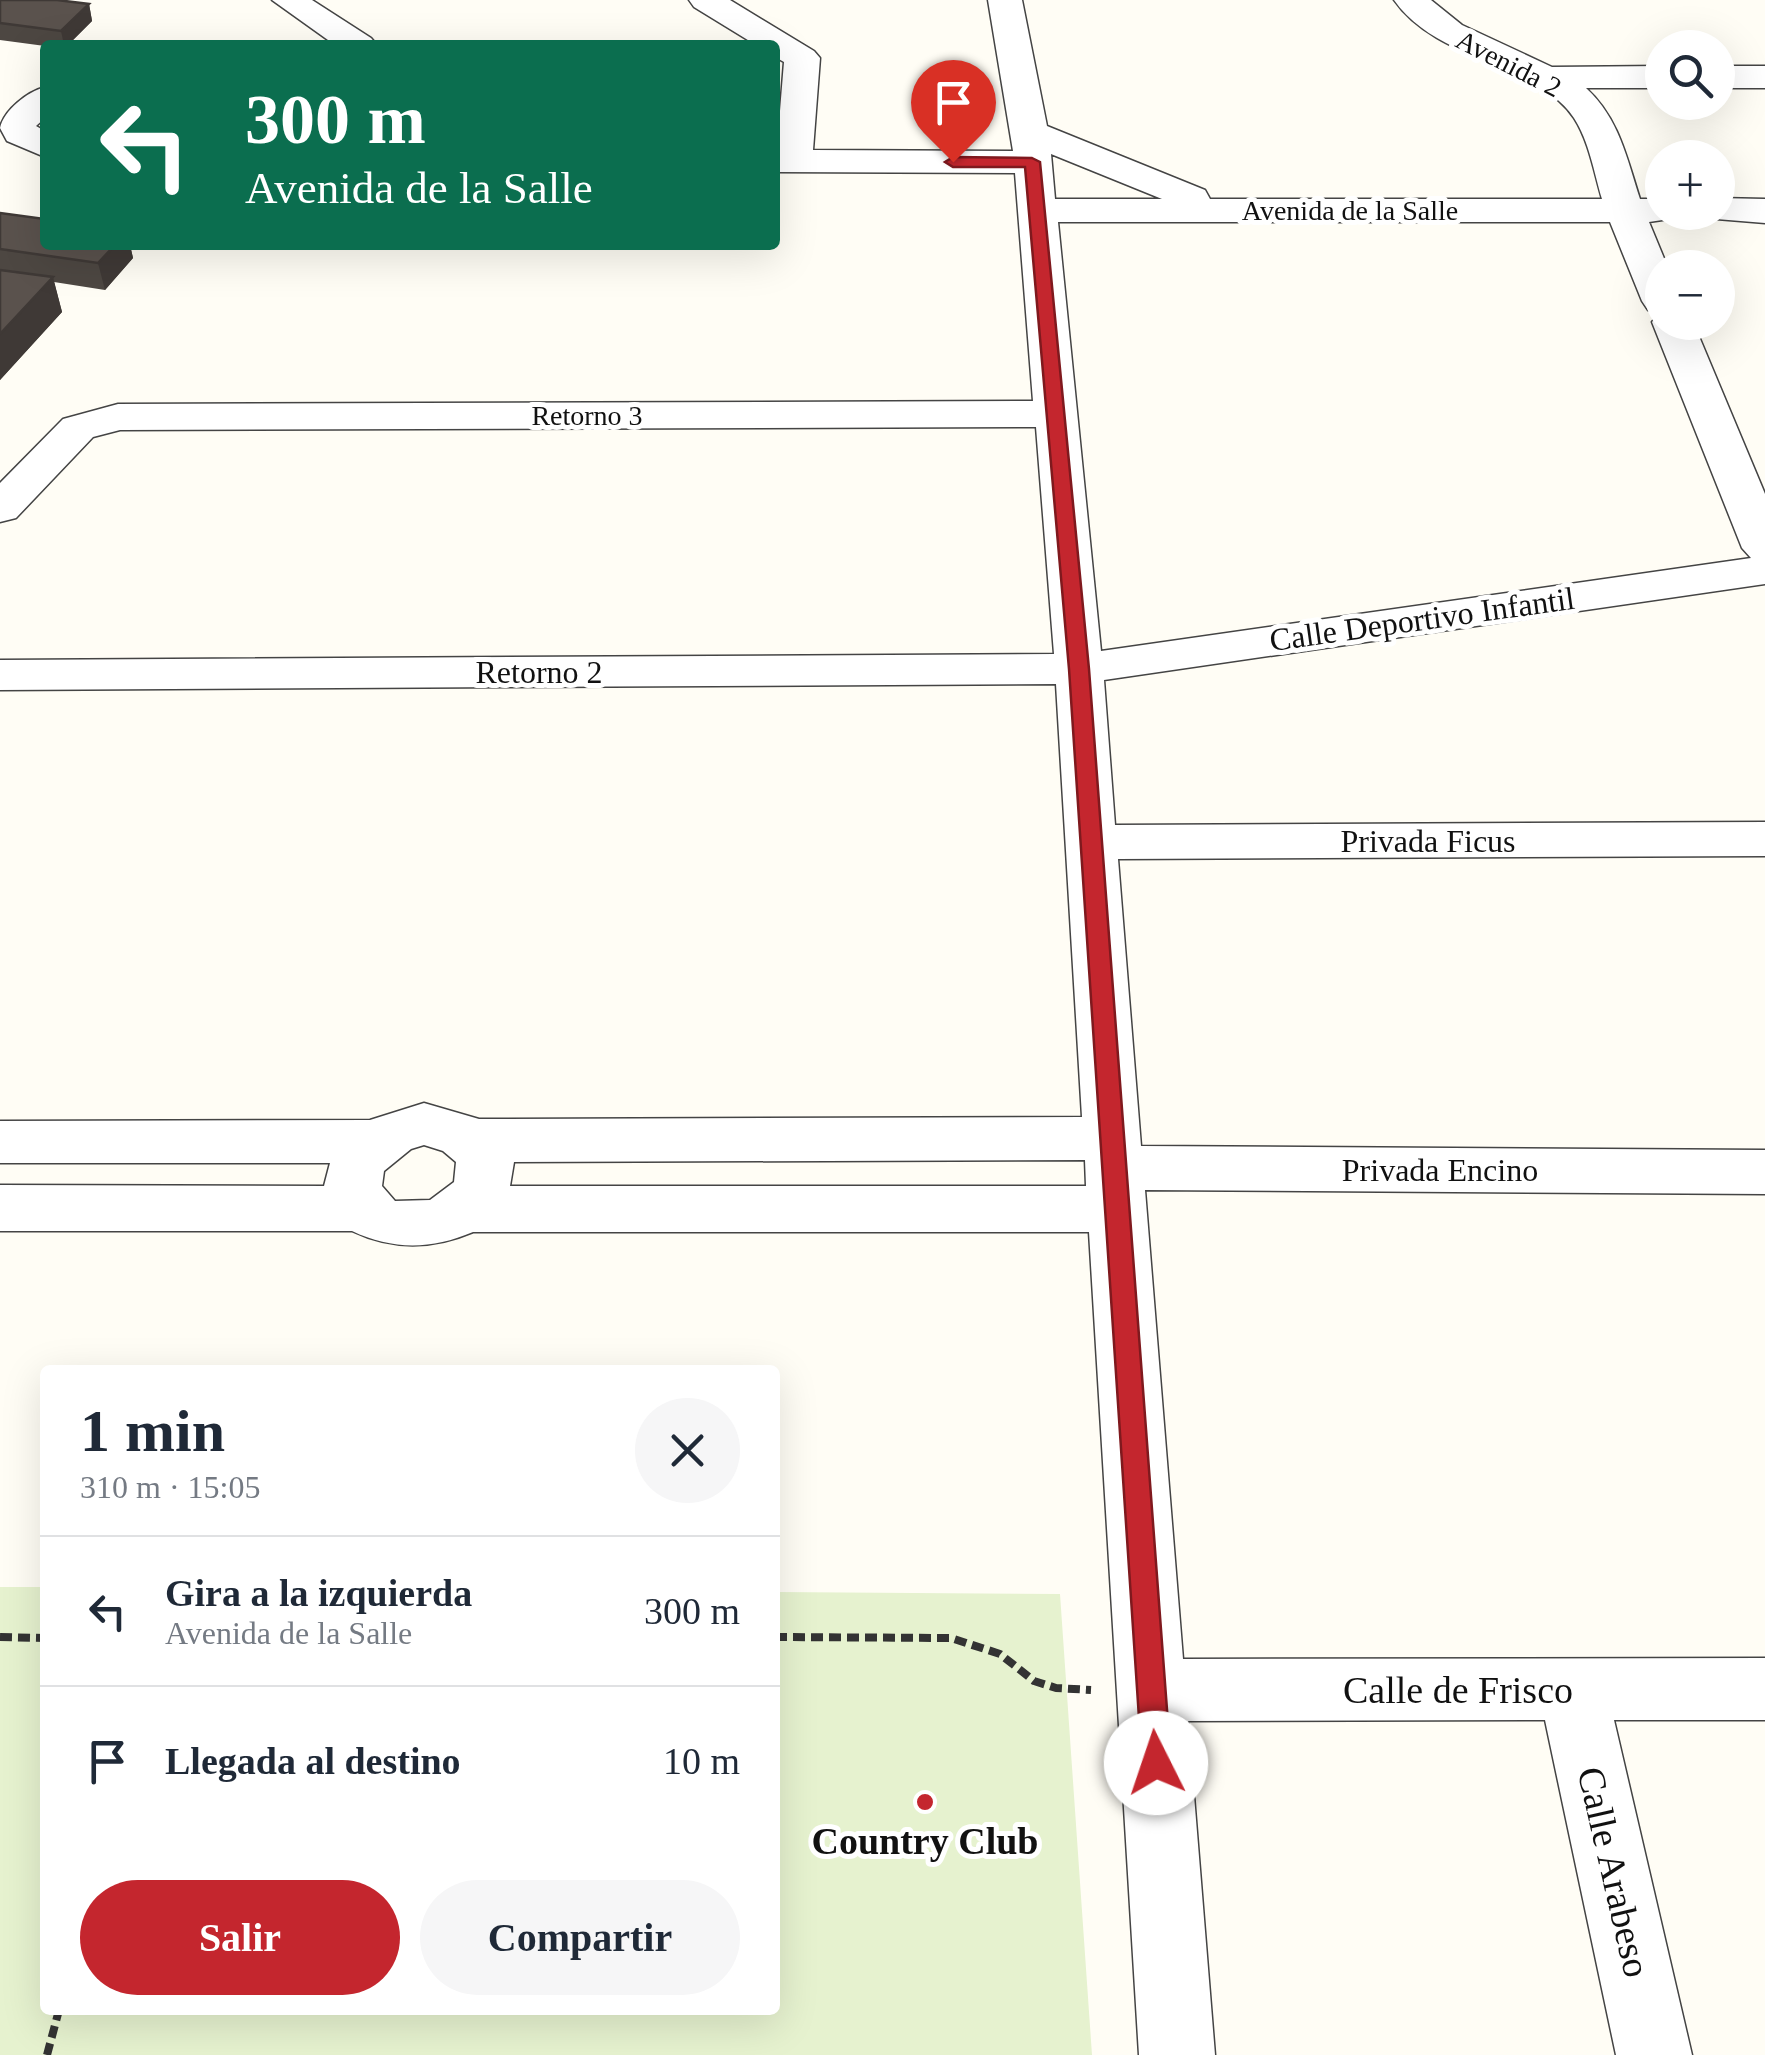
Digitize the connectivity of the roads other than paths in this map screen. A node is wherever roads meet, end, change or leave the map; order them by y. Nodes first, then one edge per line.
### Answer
1 (706, 0) edge
2 (1005, 0) edge
3 (1411, 0) edge
4 (295, 1) edge
5 (343, 40) edge
6 (772, 40) edge
7 (780, 45) edge
8 (1735, 77) edge
9 (1765, 77) edge
10 (1546, 78) junction
11 (1645, 78) edge
12 (40, 103) edge
13 (40, 143) edge
14 (785, 161) edge
15 (1033, 168) junction
16 (1644, 209) edge
17 (1735, 210) edge
18 (1228, 211) junction
19 (1765, 211) edge
20 (1652, 250) edge
21 (1679, 340) edge
22 (1056, 414) junction
23 (0, 509) edge
24 (1765, 548) edge
25 (1765, 570) edge
26 (1079, 669) junction
27 (0, 675) edge
28 (1765, 839) edge
29 (1091, 842) junction
30 (376, 1140) junction
31 (472, 1141) junction
32 (0, 1142) edge
33 (1114, 1172) junction
34 (1765, 1172) edge
35 (0, 1208) edge
36 (364, 1208) junction
37 (463, 1209) junction
38 (1573, 1689) junction
39 (1765, 1689) edge
40 (1151, 1690) junction
41 (1177, 2055) edge
42 (1654, 2055) edge

1 - 6 street
2 - 15 street
3 - 10 street, Avenida 2
4 - 5 street
7 - 14 street
8 - 9 street
10 - 11 street
10 - 16 street, Avenida 2
12 - 13 street
14 - 15 street, Avenida de la Salle
15 - 18 street, Avenida de la Salle
15 - 18 street
15 - 22 street
16 - 18 street, Avenida de la Salle
16 - 20 street, Avenida 2
17 - 19 street
21 - 24 street
22 - 23 street, Retorno 3
22 - 26 street
25 - 26 street, Calle Deportivo Infantil
26 - 27 street, Retorno 2
26 - 29 street
28 - 29 street, Privada Ficus
29 - 33 street
30 - 31 street
30 - 32 street
30 - 36 street
31 - 33 street
31 - 37 street
33 - 34 street, Privada Encino
33 - 37 street
33 - 40 street
35 - 36 street
36 - 37 street
38 - 39 street, Calle de Frisco
38 - 40 street, Calle de Frisco
38 - 42 street, Calle Arabeso
40 - 41 street

